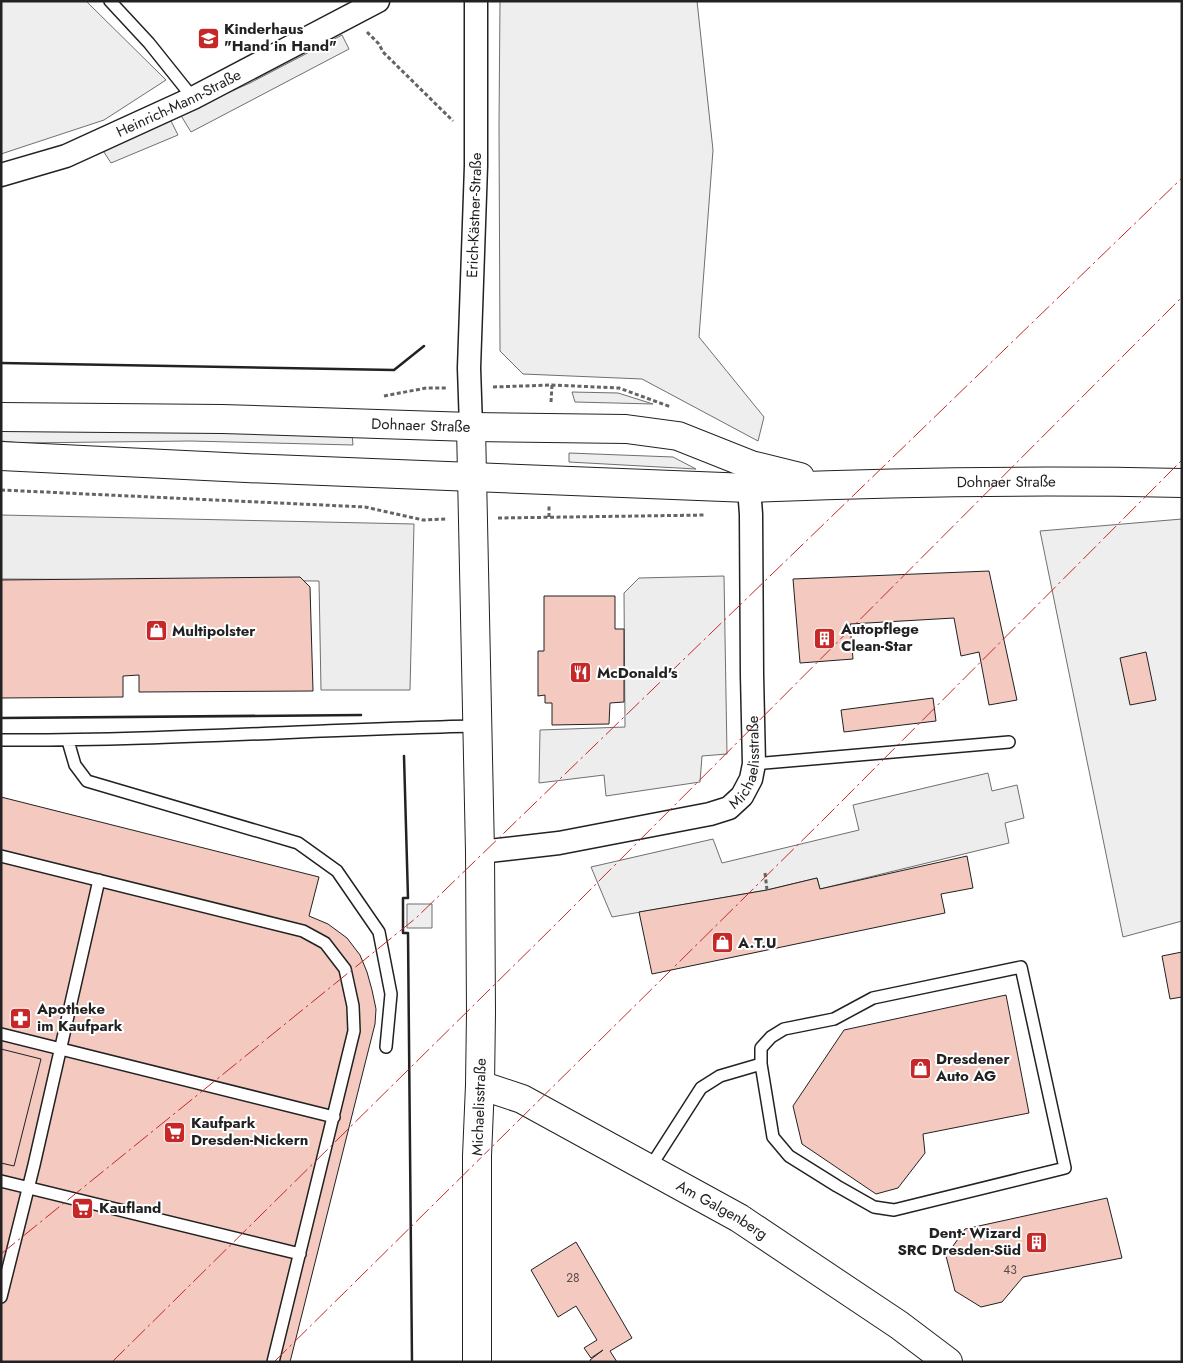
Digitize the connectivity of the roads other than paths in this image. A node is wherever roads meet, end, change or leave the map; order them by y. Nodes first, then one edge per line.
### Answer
1 (110, 1) edge
2 (378, 1) edge
3 (476, 1) edge
4 (193, 98) junction
5 (1, 175) edge
6 (1, 417) edge
7 (471, 427) junction
8 (1, 456) edge
9 (472, 476) junction
10 (1182, 483) edge
11 (831, 485) junction
12 (749, 488) junction
13 (477, 726) junction
14 (1, 740) edge
15 (68, 741) junction
16 (1009, 742) dead end
17 (754, 764) junction
18 (480, 852) junction
19 (1, 856) edge
20 (99, 880) junction
21 (1, 1034) edge
22 (386, 1047) dead end
23 (60, 1048) junction
24 (761, 1064) junction
25 (480, 1085) junction
26 (334, 1117) junction
27 (649, 1169) junction
28 (1, 1181) edge
29 (28, 1188) junction
30 (300, 1254) junction
31 (1, 1297) edge
32 (273, 1362) edge
33 (477, 1362) edge
34 (948, 1362) edge

1 - 4 lane
2 - 4 street, Heinrich-Mann-Straße
3 - 7 street, Erich-Kästner-Straße
4 - 5 street, Heinrich-Mann-Straße
6 - 7 main road, Dohnaer Straße
7 - 9 main road, Michaelisstraße
7 - 11 main road, Dohnaer Straße
8 - 9 main road, Dohnaer Straße
9 - 12 main road, Dohnaer Straße
9 - 13 main road, Michaelisstraße
10 - 11 main road, Dohnaer Straße
11 - 12 main road, Dohnaer Straße
12 - 17 street, Michaelisstraße
13 - 15 lane
13 - 18 main road, Michaelisstraße
14 - 15 lane
15 - 22 lane
16 - 17 lane
17 - 18 street, Michaelisstraße
18 - 25 main road, Michaelisstraße
19 - 20 lane
20 - 23 lane
20 - 26 lane
21 - 23 lane
23 - 26 lane
23 - 29 lane
24 - 24 lane
24 - 27 lane
25 - 27 main road, Am Galgenberg
25 - 33 main road, Michaelisstraße
26 - 30 lane
27 - 34 main road, Am Galgenberg
28 - 29 lane
29 - 30 lane
29 - 31 lane
30 - 32 lane

